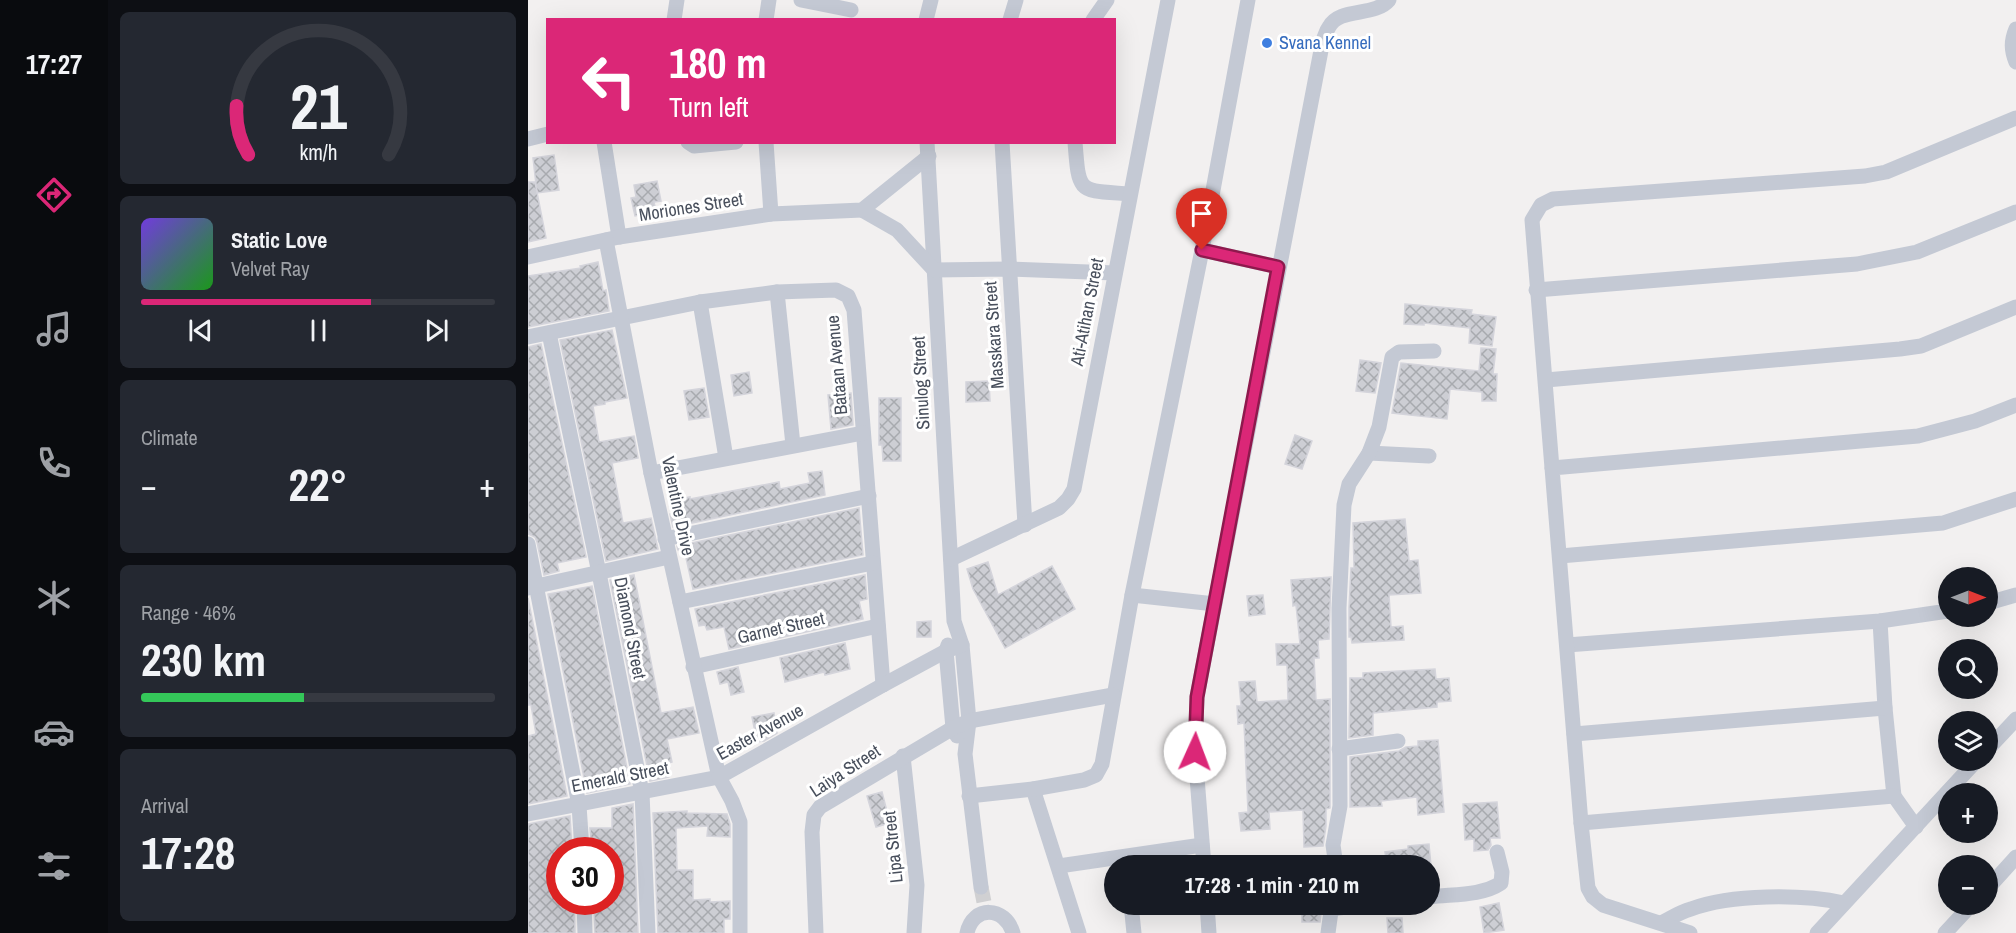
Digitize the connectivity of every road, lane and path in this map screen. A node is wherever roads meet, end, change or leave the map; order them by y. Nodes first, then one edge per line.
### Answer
1 (676, 0) edge
2 (768, 0) edge
3 (801, 0) edge
4 (931, 0) edge
5 (1016, 0) edge
6 (1107, 0) edge
7 (1168, 0) edge
8 (1248, 0) edge
9 (1389, 0) edge
10 (852, 10) edge
11 (674, 18) edge
12 (766, 18) edge
13 (926, 18) edge
14 (1011, 18) edge
15 (1094, 18) edge
16 (2016, 29) edge
17 (2016, 62) edge
18 (2016, 118) edge
19 (546, 135) edge
20 (528, 140) edge
21 (604, 144) edge
22 (691, 144) edge
23 (715, 144) edge
24 (766, 144) edge
25 (1002, 144) edge
26 (1075, 144) edge
27 (928, 149) edge
28 (1130, 194) junction
29 (862, 210) junction
30 (2016, 212) edge
31 (771, 214) junction
32 (613, 239) junction
33 (1202, 250) junction
34 (528, 257) edge
35 (1278, 267) junction
36 (1009, 269) junction
37 (934, 270) junction
38 (1114, 273) junction
39 (1536, 290) junction
40 (777, 292) junction
41 (700, 302) junction
42 (2016, 307) edge
43 (622, 319) junction
44 (549, 333) junction
45 (528, 337) edge
46 (1434, 351) dead end
47 (1546, 380) junction
48 (2016, 405) edge
49 (863, 433) junction
50 (793, 445) junction
51 (1369, 453) junction
52 (1429, 456) dead end
53 (726, 458) junction
54 (1552, 468) junction
55 (651, 473) junction
56 (869, 495) junction
57 (2016, 499) edge
58 (1025, 525) junction
59 (665, 539) junction
60 (528, 544) edge
61 (1560, 556) junction
62 (669, 557) junction
63 (951, 560) junction
64 (873, 563) junction
65 (599, 573) junction
66 (532, 587) edge
67 (1131, 595) junction
68 (2016, 595) edge
69 (1998, 600) edge
70 (680, 602) junction
71 (1215, 604) junction
72 (1938, 612) edge
73 (954, 621) junction
74 (1880, 621) junction
75 (878, 626) junction
76 (962, 645) junction
77 (1567, 645) junction
78 (946, 651) junction
79 (693, 667) junction
80 (883, 685) junction
81 (1113, 695) junction
82 (1886, 708) junction
83 (2016, 718) edge
84 (969, 721) junction
85 (953, 728) junction
86 (1574, 734) junction
87 (1998, 738) edge
88 (1398, 741) dead end
89 (1339, 749) junction
90 (965, 754) junction
91 (903, 756) junction
92 (1967, 771) edge
93 (719, 777) junction
94 (1033, 789) junction
95 (642, 793) junction
96 (969, 796) junction
97 (1894, 796) junction
98 (579, 805) junction
99 (528, 814) edge
100 (1581, 823) junction
101 (1916, 826) junction
102 (581, 837) edge
103 (1202, 844) junction
104 (1497, 852) dead end
105 (1156, 855) edge
106 (1203, 855) edge
107 (1334, 855) edge
108 (2016, 857) edge
109 (1104, 863) edge
110 (1059, 866) junction
111 (1998, 877) edge
112 (1440, 896) edge
113 (983, 901) junction
114 (1844, 903) junction
115 (584, 915) edge
116 (1132, 915) edge
117 (1208, 915) edge
118 (1331, 915) edge
119 (1962, 915) edge
120 (1661, 923) junction
121 (585, 933) edge
122 (648, 933) edge
123 (740, 933) edge
124 (816, 933) edge
125 (914, 933) edge
126 (967, 933) edge
127 (1013, 933) edge
128 (1078, 933) edge
129 (1134, 933) edge
130 (1209, 933) edge
131 (1328, 933) edge
132 (1690, 933) edge
133 (1817, 933) edge
134 (1945, 933) edge

1 - 11 street
2 - 12 street
3 - 10 street
4 - 13 street
5 - 14 street
6 - 15 street
7 - 28 street, Ati-Atihan Street
8 - 33 street
9 - 35 street
16 - 17 street
18 - 39 street
19 - 20 street
21 - 32 street, Valentine Drive
22 - 23 street
24 - 31 street
25 - 36 street, Masskara Street
26 - 28 street
27 - 29 street
27 - 37 street, Sinulog Street
28 - 38 street, Ati-Atihan Street
29 - 31 street, Moriones Street
29 - 37 street
30 - 39 street
31 - 32 street, Moriones Street
32 - 34 street, Moriones Street
32 - 43 street, Valentine Drive
33 - 35 street
33 - 67 street
35 - 71 street
36 - 37 street
36 - 38 street
36 - 58 street, Masskara Street
37 - 63 street, Sinulog Street
38 - 58 street, Ati-Atihan Street
39 - 47 street
40 - 41 street, Bataan Avenue
40 - 49 street, Bataan Avenue
40 - 50 street
41 - 43 street, Bataan Avenue
41 - 53 street
42 - 47 street
43 - 44 street, Bataan Avenue
43 - 55 street, Valentine Drive
44 - 45 street, Bataan Avenue
44 - 65 street, Diamond Street
46 - 51 street
47 - 54 street
48 - 54 street
49 - 50 street
49 - 56 street, Bataan Avenue
50 - 53 street
51 - 52 street
51 - 89 street
53 - 55 street
54 - 61 street
55 - 59 street, Valentine Drive
56 - 59 street
56 - 64 street, Bataan Avenue
57 - 61 street
58 - 63 street, Ati-Atihan Street
59 - 62 street, Valentine Drive
60 - 66 street
61 - 77 street
62 - 65 street
62 - 70 street, Valentine Drive
63 - 73 street, Sinulog Street
64 - 70 street
64 - 75 street, Bataan Avenue
65 - 66 street
65 - 95 street, Diamond Street
66 - 98 street
67 - 71 street
67 - 81 street
68 - 69 street
70 - 79 street, Valentine Drive
71 - 103 street
72 - 74 street
73 - 76 street
73 - 78 street
74 - 77 street
74 - 82 street
75 - 79 street, Garnet Street
75 - 80 street, Bataan Avenue
76 - 78 street, Easter Avenue
76 - 84 street
77 - 86 street
78 - 80 street, Easter Avenue
78 - 85 street
79 - 93 street, Valentine Drive
80 - 93 street, Easter Avenue
81 - 84 street, Laiya Street
81 - 94 street
82 - 86 street
82 - 97 street
83 - 87 street
84 - 85 street, Laiya Street
84 - 90 street
85 - 90 street
85 - 91 street, Laiya Street
86 - 100 street
88 - 89 street
89 - 107 street
90 - 96 street
91 - 124 street, Laiya Street
91 - 125 street, Lipa Street
92 - 101 street
93 - 95 street, Emerald Street
93 - 123 street, Easter Avenue
94 - 96 street
94 - 110 street
95 - 98 street, Emerald Street
95 - 122 street, Diamond Street
96 - 113 street
97 - 100 street
97 - 101 street
98 - 99 street, Emerald Street
98 - 102 street
100 - 120 street
101 - 114 street
103 - 105 street
103 - 106 street
104 - 112 street
108 - 111 street
109 - 110 street
110 - 128 street
113 - 126 street
113 - 127 street
114 - 120 street
114 - 133 street
115 - 121 street
116 - 129 street
117 - 130 street
118 - 131 street
119 - 134 street
120 - 132 street

